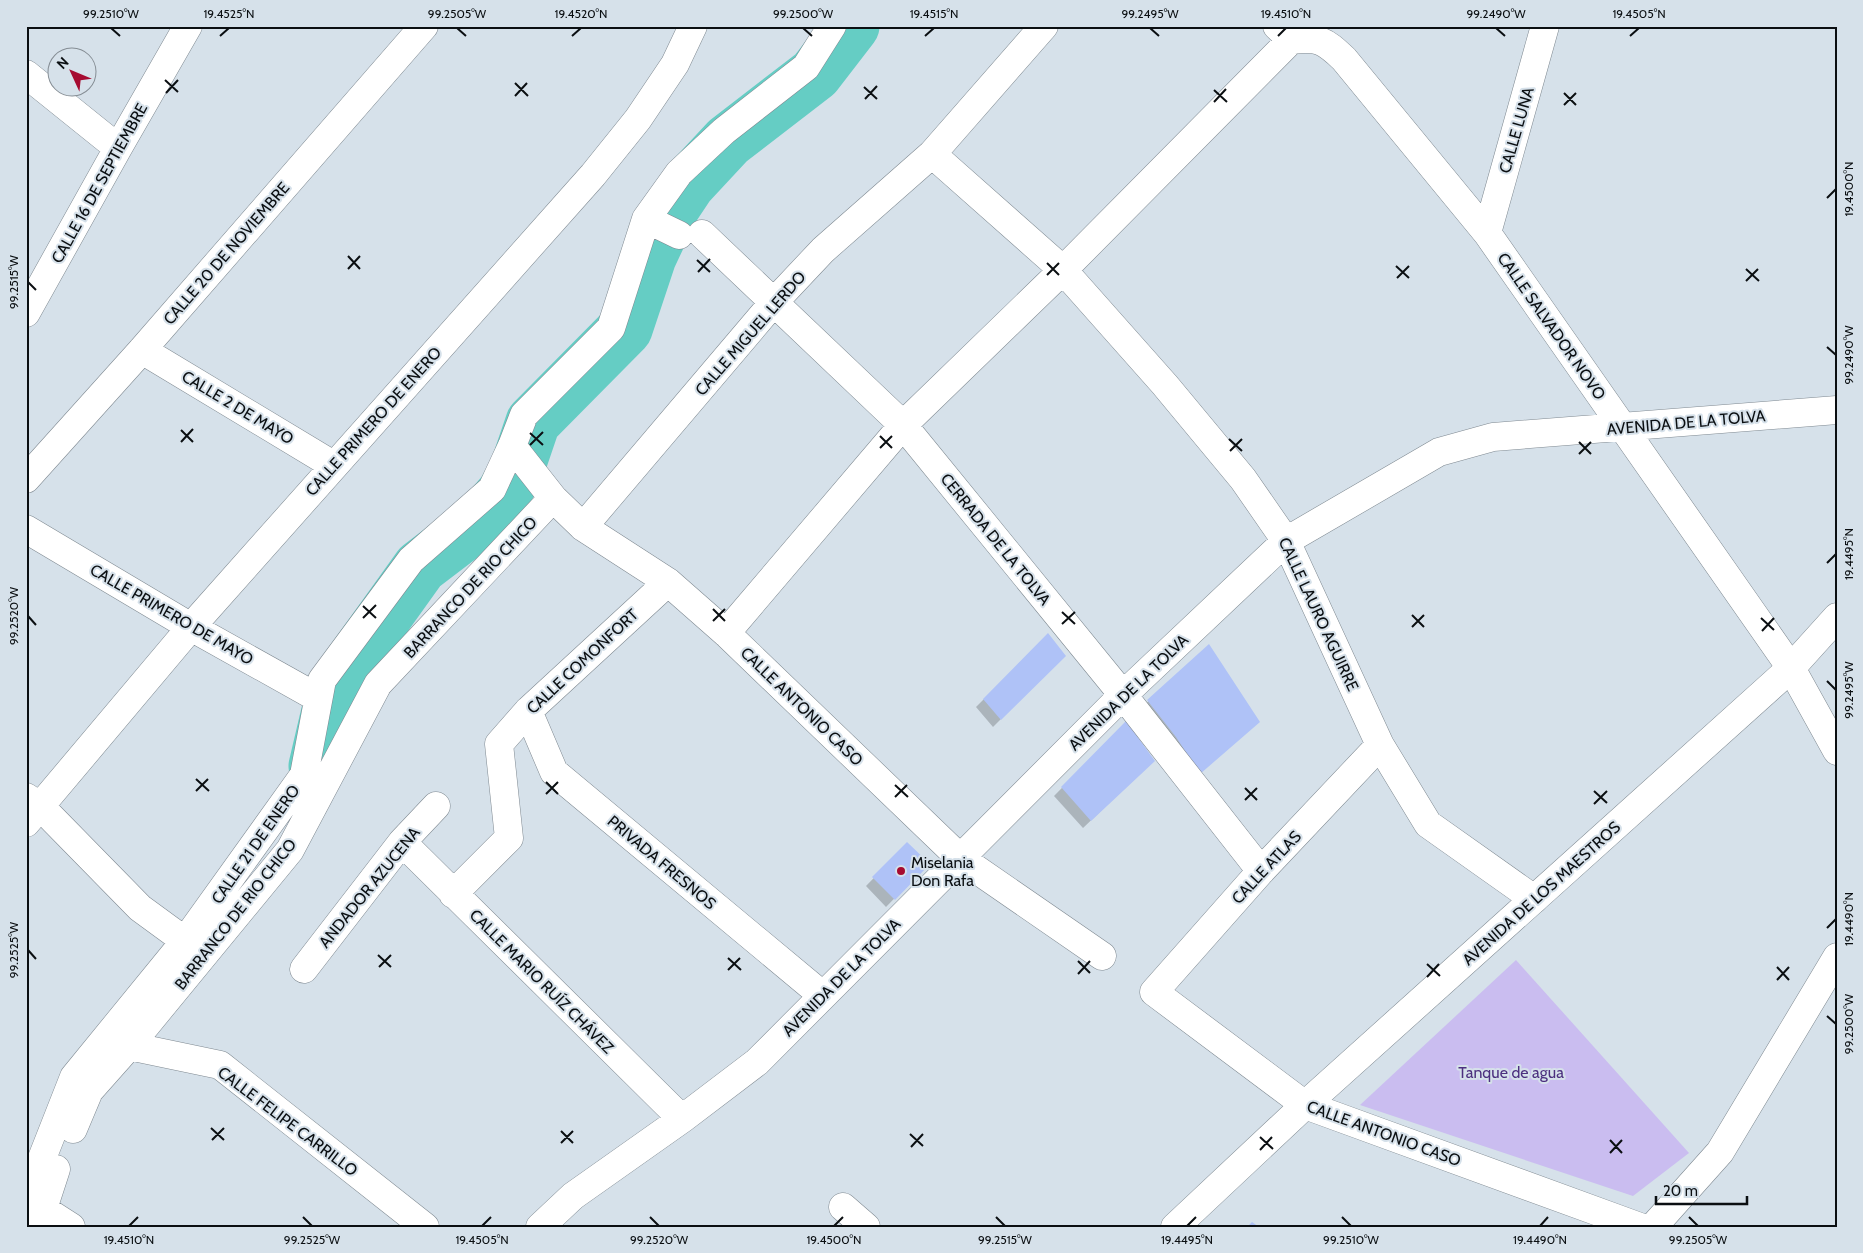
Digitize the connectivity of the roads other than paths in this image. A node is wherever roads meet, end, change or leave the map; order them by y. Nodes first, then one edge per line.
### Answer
1 (188, 26) edge
2 (424, 26) edge
3 (693, 26) edge
4 (832, 26) edge
5 (1044, 26) edge
6 (1544, 26) edge
7 (1284, 33) edge
8 (26, 74) edge
9 (118, 148) junction
10 (932, 154) junction
11 (646, 219) junction
12 (1487, 233) junction
13 (1063, 270) junction
14 (774, 302) junction
15 (26, 313) edge
16 (142, 350) junction
17 (1837, 410) edge
18 (903, 424) junction
19 (1623, 428) junction
20 (512, 446) junction
21 (333, 465) junction
22 (26, 479) edge
23 (546, 488) junction
24 (583, 527) junction
25 (26, 529) edge
26 (1286, 541) junction
27 (668, 582) junction
28 (1837, 617) edge
29 (191, 627) junction
30 (726, 633) junction
31 (1791, 668) junction
32 (1122, 695) junction
33 (318, 698) junction
34 (528, 711) junction
35 (1380, 745) junction
36 (1837, 751) edge
37 (436, 806) dead end
38 (31, 809) edge
39 (402, 842) junction
40 (960, 858) junction
41 (1261, 871) junction
42 (453, 894) junction
43 (1534, 899) junction
44 (181, 938) dead end
45 (1102, 956) dead end
46 (1837, 957) edge
47 (304, 969) dead end
48 (1154, 992) joint
49 (822, 995) junction
50 (121, 1038) junction
51 (1305, 1105) junction
52 (682, 1119) junction
53 (844, 1207) dead end
54 (34, 1212) edge
55 (71, 1227) edge
56 (425, 1227) edge
57 (540, 1227) edge
58 (866, 1227) edge
59 (1175, 1227) edge
60 (1640, 1227) edge
61 (1653, 1227) edge

1 - 9 street, CALLE 16 DE SEPTIEMBRE
2 - 16 street, CALLE 20 DE NOVIEMBRE
3 - 21 street, CALLE PRIMERO DE ENERO
4 - 11 street
5 - 10 street, CALLE MIGUEL LERDO
6 - 12 street, CALLE LUNA
7 - 12 street, CALLE SALVADOR NOVO
7 - 13 street
8 - 9 street
9 - 15 street, CALLE 16 DE SEPTIEMBRE
10 - 13 street, CALLE LAURO AGUIRRE
10 - 14 street, CALLE MIGUEL LERDO
11 - 14 street, CERRADA DE LA TOLVA
11 - 20 street, CALLE 21 DE ENERO
12 - 19 street, CALLE SALVADOR NOVO
13 - 18 street
13 - 26 street, CALLE LAURO AGUIRRE
14 - 18 street, CERRADA DE LA TOLVA
14 - 24 street, CALLE MIGUEL LERDO
16 - 21 street, CALLE 2 DE MAYO
16 - 22 street, CALLE 20 DE NOVIEMBRE
17 - 19 street, AVENIDA DE LA TOLVA
18 - 30 street
18 - 32 street, CERRADA DE LA TOLVA
19 - 26 street, AVENIDA DE LA TOLVA
19 - 31 street, CALLE SALVADOR NOVO
20 - 23 street, CALLE ANTONIO CASO
20 - 33 street, CALLE 21 DE ENERO
21 - 29 street, CALLE PRIMERO DE ENERO
23 - 24 street, CALLE ANTONIO CASO
23 - 50 street, BARRANCO DE RIO CHICO
24 - 27 street, CALLE ANTONIO CASO
25 - 29 street, CALLE PRIMERO DE MAYO
26 - 32 street, AVENIDA DE LA TOLVA
26 - 35 street, CALLE LAURO AGUIRRE
27 - 30 street, CALLE ANTONIO CASO
27 - 34 street, CALLE COMONFORT
28 - 31 street, AVENIDA DE LOS MAESTROS
29 - 33 street, CALLE PRIMERO DE MAYO
29 - 38 street, CALLE PRIMERO DE ENERO
30 - 40 street, CALLE ANTONIO CASO
31 - 36 street, CALLE SALVADOR NOVO
31 - 43 street, AVENIDA DE LOS MAESTROS
32 - 40 street, AVENIDA DE LA TOLVA
32 - 41 street, CERRADA DE LA TOLVA
33 - 50 street, CALLE 21 DE ENERO
34 - 42 street, CALLE COMONFORT
34 - 49 street, PRIVADA FRESNOS
35 - 41 street, CALLE ATLAS
35 - 43 street, CALLE LAURO AGUIRRE
37 - 39 street, ANDADOR AZUCENA
38 - 44 street
39 - 42 street, CALLE MARIO RUÍZ CHÁVEZ
39 - 47 street, ANDADOR AZUCENA
40 - 45 street, CALLE ANTONIO CASO
40 - 49 street, AVENIDA DE LA TOLVA
41 - 48 street, CALLE ATLAS
42 - 52 street, CALLE MARIO RUÍZ CHÁVEZ
43 - 51 street, AVENIDA DE LOS MAESTROS
46 - 61 street
48 - 51 street, CALLE ANTONIO CASO
49 - 52 street, AVENIDA DE LA TOLVA
50 - 54 street, BARRANCO DE RIO CHICO
50 - 56 street, CALLE FELIPE CARRILLO
51 - 59 street, AVENIDA DE LOS MAESTROS
51 - 60 street, CALLE ANTONIO CASO
52 - 57 street, AVENIDA DE LA TOLVA
53 - 58 street
54 - 55 street

